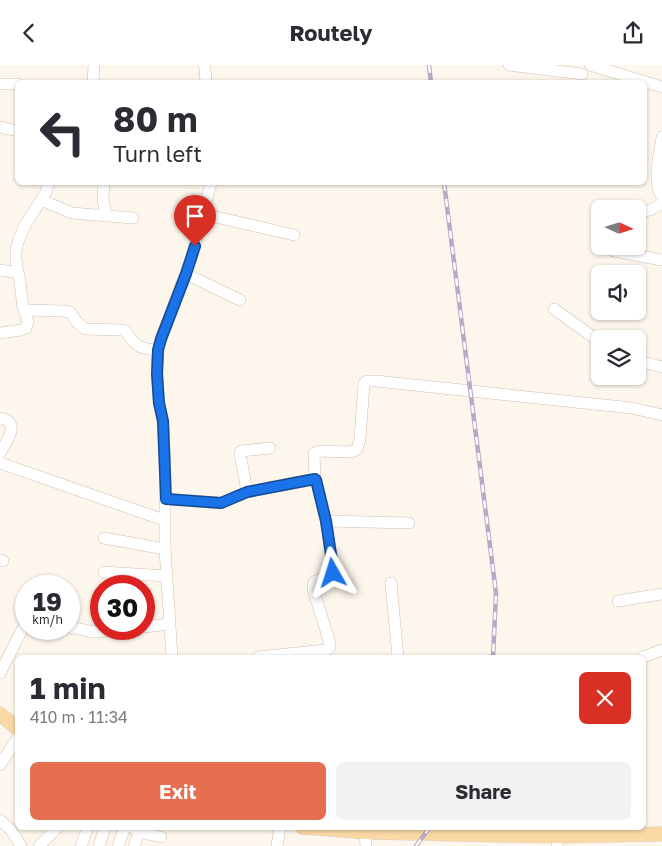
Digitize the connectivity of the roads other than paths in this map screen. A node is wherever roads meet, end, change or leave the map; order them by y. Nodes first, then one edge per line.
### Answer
1 (94, 65) edge
2 (204, 65) edge
3 (509, 65) edge
4 (584, 72) edge
5 (93, 80) edge
6 (206, 80) edge
7 (626, 80) edge
8 (0, 84) edge
9 (15, 84) edge
10 (647, 84) edge
11 (662, 87) edge
12 (0, 127) edge
13 (15, 130) edge
14 (662, 137) edge
15 (48, 185) edge
16 (104, 185) edge
17 (210, 185) edge
18 (662, 198) edge
19 (41, 200) junction
20 (662, 204) edge
21 (646, 211) edge
22 (203, 215) junction
23 (106, 216) junction
24 (133, 218) dead end
25 (294, 235) dead end
26 (633, 255) edge
27 (662, 261) edge
28 (0, 270) edge
29 (18, 273) junction
30 (186, 274) junction
31 (240, 300) dead end
32 (554, 309) dead end
33 (25, 313) junction
34 (0, 333) edge
35 (591, 336) edge
36 (158, 350) junction
37 (646, 363) edge
38 (662, 367) edge
39 (662, 415) edge
40 (0, 418) edge
41 (270, 448) dead end
42 (0, 453) edge
43 (0, 463) edge
44 (315, 479) junction
45 (247, 492) junction
46 (166, 499) junction
47 (164, 520) junction
48 (326, 521) junction
49 (410, 523) dead end
50 (104, 537) dead end
51 (165, 549) junction
52 (104, 572) dead end
53 (166, 576) junction
54 (391, 583) dead end
55 (662, 593) edge
56 (618, 601) dead end
57 (169, 624) junction
58 (155, 626) edge
59 (17, 640) edge
60 (662, 650) edge
61 (172, 655) edge
62 (277, 655) edge
63 (398, 655) edge
64 (646, 656) edge
65 (0, 673) edge
66 (0, 714) edge
67 (15, 726) edge
68 (15, 741) edge
69 (2, 759) edge
70 (0, 820) edge
71 (55, 830) edge
72 (87, 830) edge
73 (103, 830) edge
74 (124, 830) edge
75 (136, 830) edge
76 (280, 830) edge
77 (340, 830) edge
78 (388, 830) edge
79 (602, 831) edge
80 (365, 832) junction
81 (662, 833) edge
82 (558, 836) edge
83 (160, 837) edge
84 (21, 846) edge
85 (39, 846) edge
86 (81, 846) edge
87 (99, 846) edge
88 (118, 846) edge
89 (134, 846) edge
90 (277, 846) edge
91 (366, 846) edge

1 - 5 street
2 - 6 street
3 - 4 street
4 - 7 street
8 - 9 street
10 - 11 street
12 - 13 street
14 - 18 street
15 - 19 street
16 - 23 street
17 - 22 street
19 - 23 street
19 - 29 street
20 - 21 street
22 - 25 street
22 - 30 street
23 - 24 street
26 - 27 street
28 - 29 street
29 - 33 street
30 - 31 street
30 - 36 street
32 - 35 street
33 - 34 street
33 - 36 street
36 - 46 street
37 - 38 street
39 - 44 street
40 - 42 street
41 - 45 street
43 - 47 street
44 - 45 street
44 - 48 street
45 - 46 street
46 - 47 street
47 - 51 street
48 - 49 street
48 - 62 street
50 - 51 street
51 - 53 street
52 - 53 street
53 - 57 street
54 - 63 street
55 - 56 street
57 - 58 street
57 - 61 street
59 - 65 street
60 - 64 street
66 - 67 main road
68 - 69 street
70 - 84 street
71 - 85 street
72 - 86 street
73 - 87 street
74 - 88 street
75 - 83 street
75 - 89 street
76 - 90 street
77 - 80 main road
78 - 80 main road
78 - 82 main road
79 - 81 main road
79 - 82 main road
80 - 91 street

